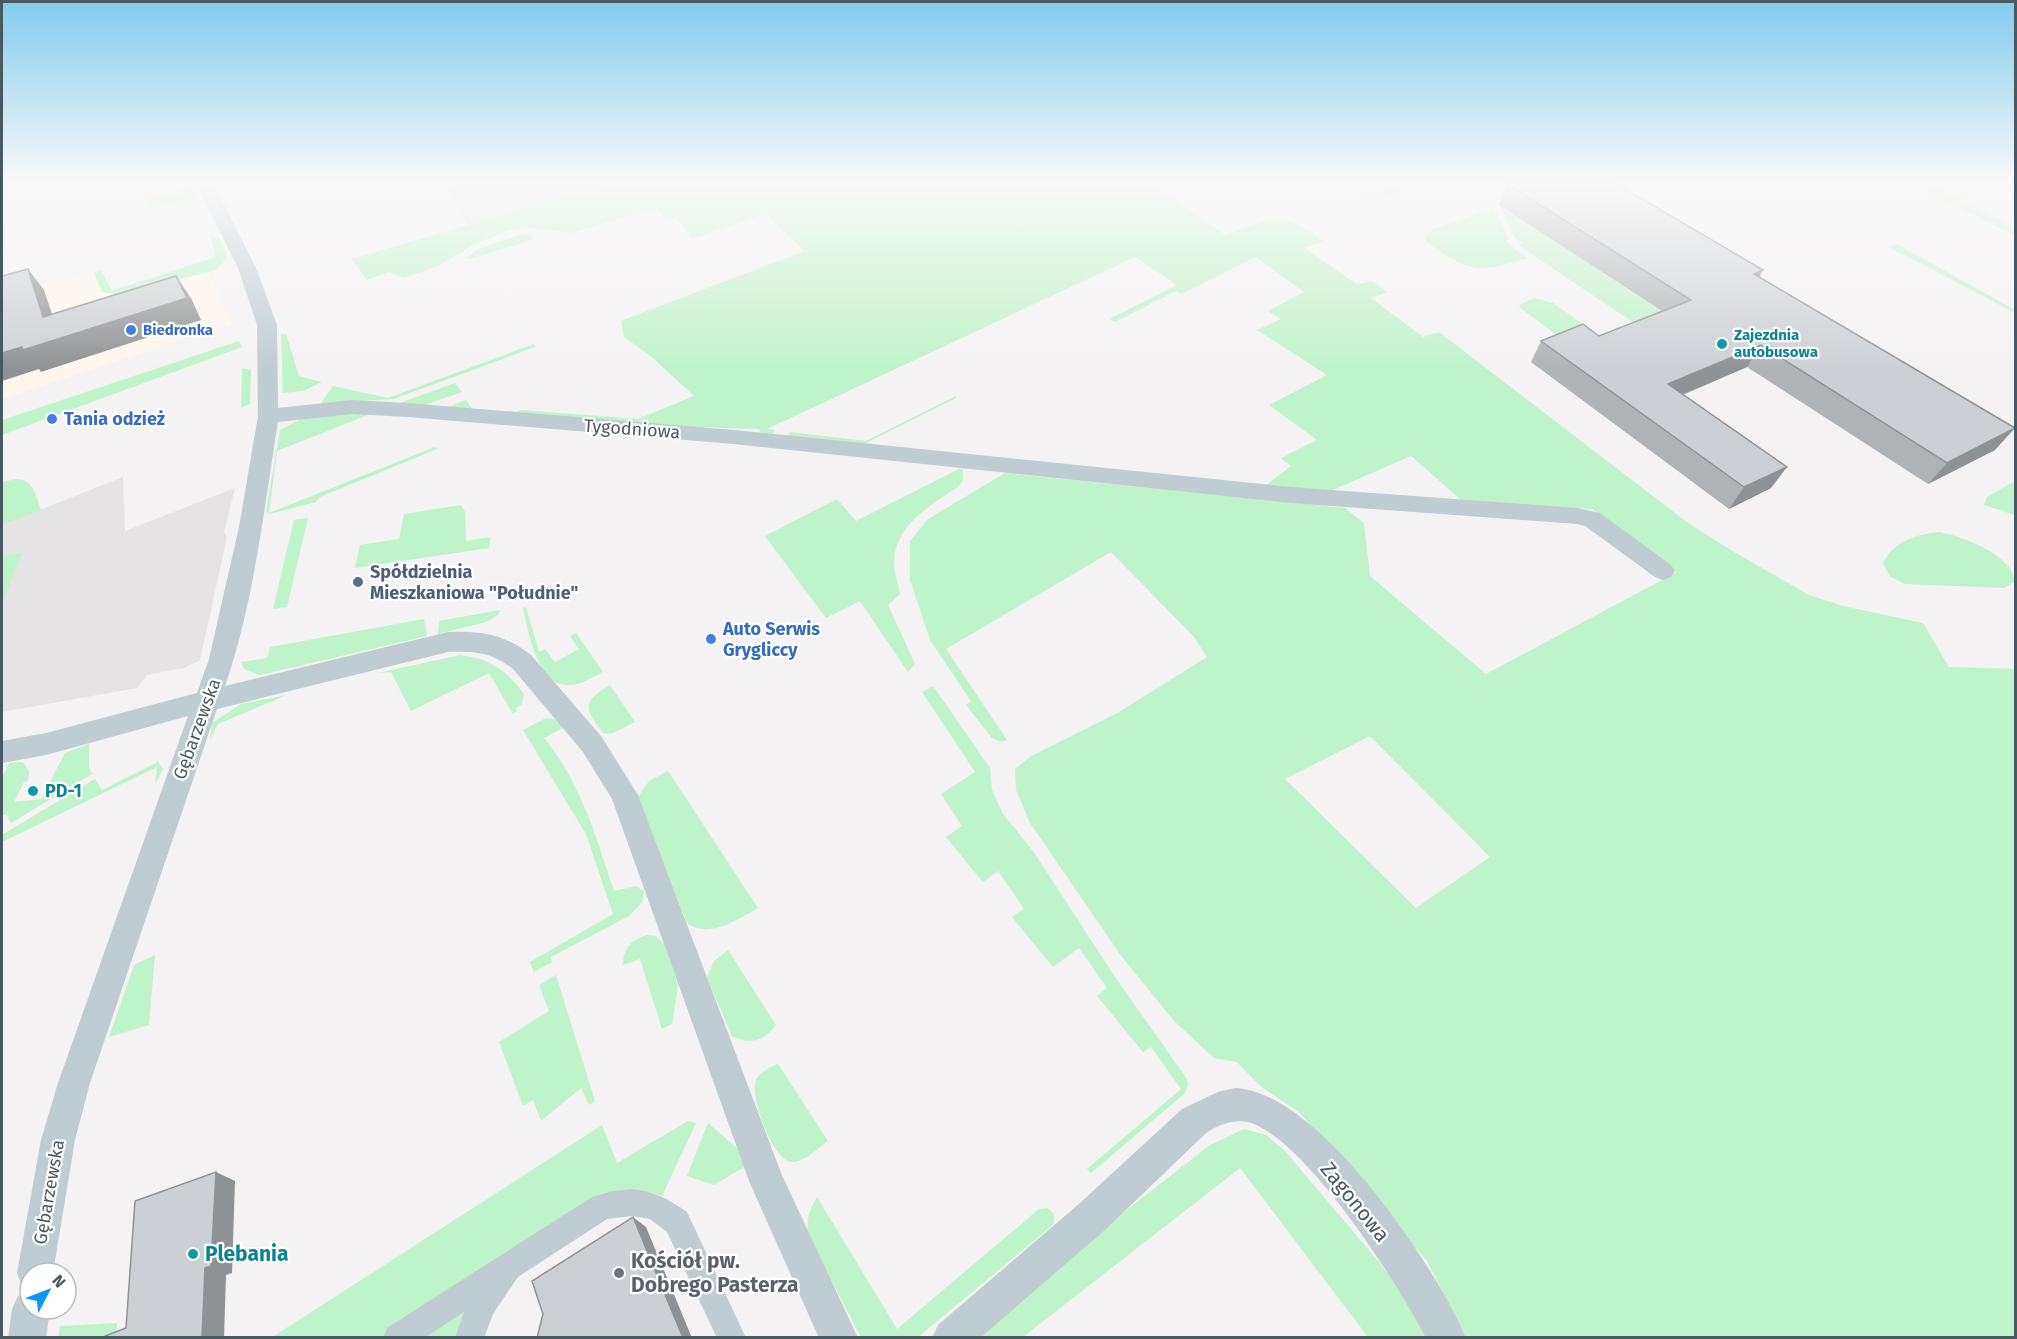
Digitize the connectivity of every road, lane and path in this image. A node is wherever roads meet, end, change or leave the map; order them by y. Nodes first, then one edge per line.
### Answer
1 (236, 245) edge
2 (268, 416) junction
3 (1663, 571) dead end
4 (206, 701) junction
5 (2, 752) edge
6 (529, 1252) junction
7 (37, 1261) edge
8 (29, 1321) edge
9 (27, 1338) edge
10 (397, 1338) edge
11 (469, 1338) edge
12 (732, 1338) edge
13 (839, 1338) edge
14 (951, 1338) edge
15 (1447, 1338) edge

1 - 2 street, Gębarzewska
2 - 3 street, Tygodniowa
2 - 4 street, Gębarzewska
4 - 5 street
4 - 7 street, Gębarzewska
4 - 13 street
6 - 10 street
6 - 11 street
6 - 12 street
8 - 9 street
14 - 15 street, Zagonowa

